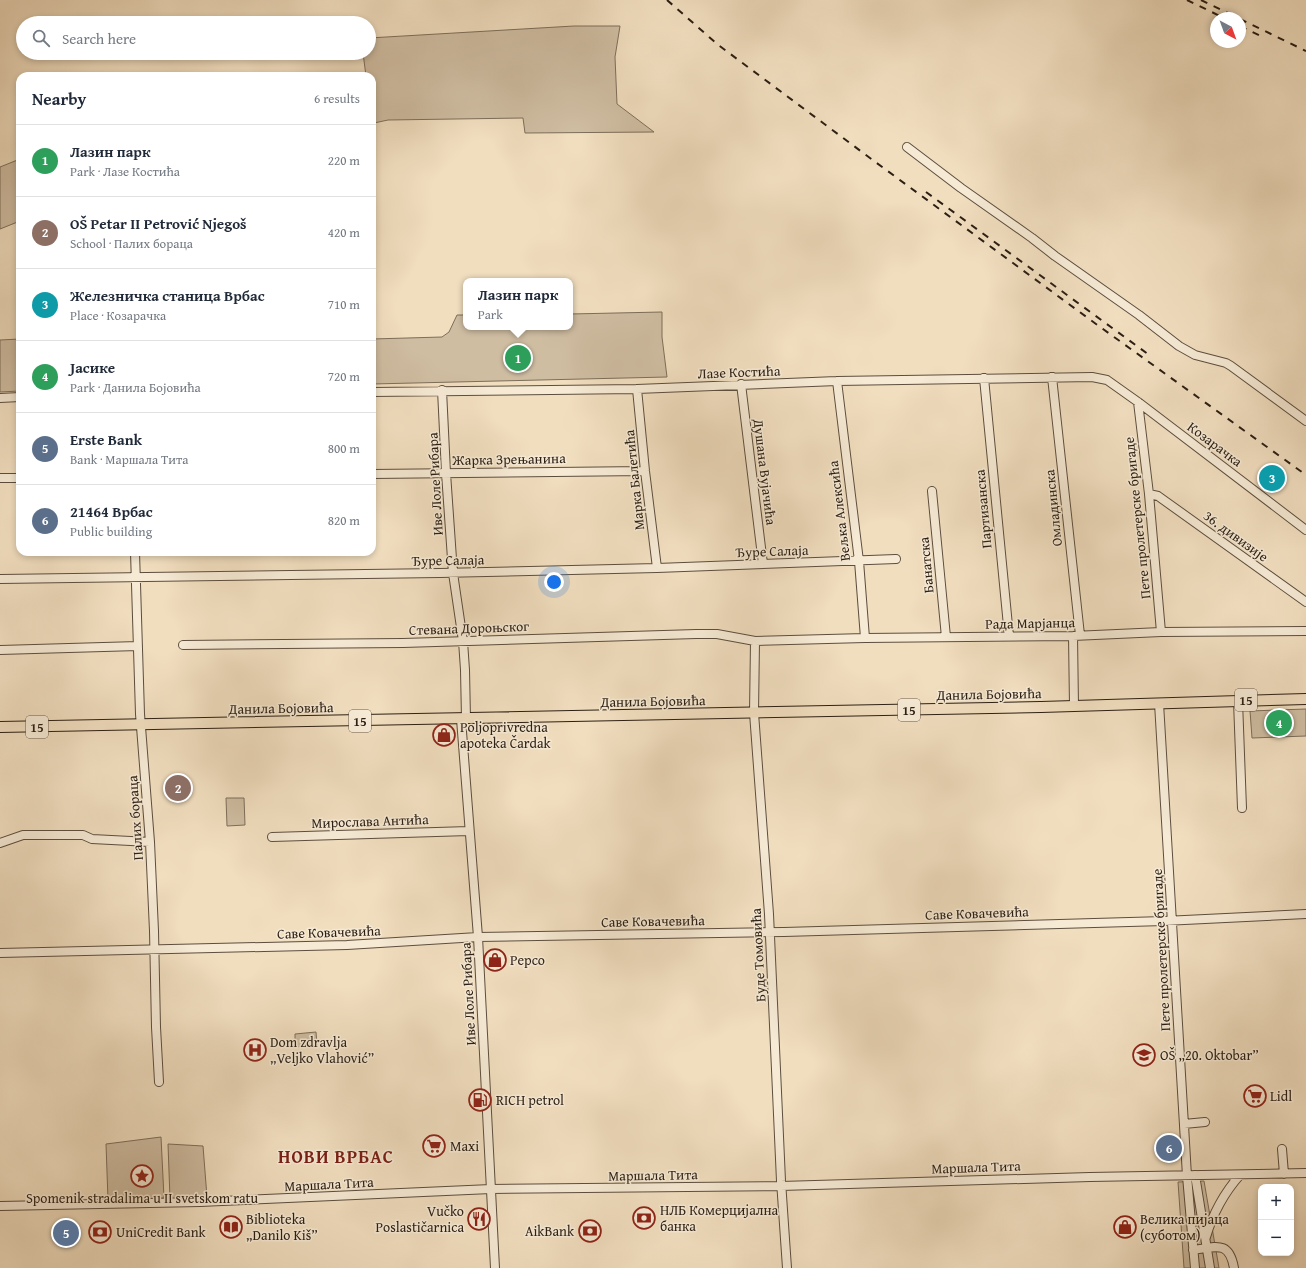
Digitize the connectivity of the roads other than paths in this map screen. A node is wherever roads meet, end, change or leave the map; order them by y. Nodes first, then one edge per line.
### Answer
1 (907, 147) dead end
2 (1052, 377) junction
3 (984, 378) junction
4 (1107, 380) joint
5 (837, 381) junction
6 (741, 384) junction
7 (637, 389) junction
8 (442, 390) junction
9 (376, 392) edge
10 (16, 397) edge
11 (0, 398) edge
12 (1138, 402) junction
13 (1306, 421) edge
14 (645, 471) junction
15 (446, 473) junction
16 (376, 474) edge
17 (0, 478) edge
18 (16, 478) edge
19 (932, 491) dead end
20 (1149, 494) junction
21 (1306, 530) edge
22 (136, 556) edge
23 (896, 559) dead end
24 (859, 561) junction
25 (763, 564) junction
26 (657, 568) junction
27 (453, 573) junction
28 (136, 577) junction
29 (0, 579) edge
30 (1306, 602) edge
31 (1306, 630) edge
32 (1161, 632) junction
33 (1077, 635) junction
34 (1009, 636) junction
35 (946, 637) junction
36 (865, 638) junction
37 (463, 641) junction
38 (755, 642) junction
39 (183, 645) dead end
40 (138, 646) junction
41 (0, 650) edge
42 (1306, 699) edge
43 (1238, 701) junction
44 (1159, 703) junction
45 (1074, 706) junction
46 (754, 713) junction
47 (463, 719) junction
48 (141, 725) junction
49 (0, 727) edge
50 (1242, 808) dead end
51 (470, 831) junction
52 (272, 837) dead end
53 (150, 842) junction
54 (0, 843) edge
55 (1306, 914) edge
56 (1173, 921) junction
57 (770, 932) junction
58 (478, 937) junction
59 (154, 949) junction
60 (0, 953) edge
61 (160, 1082) dead end
62 (1205, 1122) dead end
63 (1184, 1124) junction
64 (1282, 1149) dead end
65 (1306, 1173) edge
66 (1284, 1174) junction
67 (1240, 1175) junction
68 (1191, 1176) junction
69 (781, 1186) junction
70 (491, 1189) junction
71 (0, 1206) edge
72 (1206, 1239) junction
73 (1207, 1248) junction
74 (1194, 1250) junction
75 (495, 1268) edge
76 (787, 1268) edge
77 (1195, 1268) edge
78 (1210, 1268) edge
79 (1234, 1268) edge

1 - 13 street
2 - 3 street, Лазе Костића
2 - 4 street, Лазе Костића
2 - 33 street, Омладинска
3 - 5 street, Лазе Костића
3 - 34 street, Партизанска
4 - 12 street, Козарачка
5 - 6 street, Лазе Костића
5 - 24 street, Вељка Алексића
6 - 7 street, Лазе Костића
6 - 25 street, Душана Вујачића
7 - 8 street, Лазе Костића
7 - 14 street, Марка Балетића
8 - 9 street, Лазе Костића
8 - 15 street, Иве Лоле Рибара
10 - 11 street
12 - 20 street, Пете пролетерске бригаде
12 - 21 street, Козарачка
14 - 15 street, Жарка Зрењанина
14 - 26 street, Марка Балетића
15 - 16 street, Жарка Зрењанина
15 - 27 street, Иве Лоле Рибара
17 - 18 street
19 - 35 street, Банатска
20 - 30 street, 36. дивизије
20 - 32 street, Пете пролетерске бригаде
22 - 28 street, Палих бораца
23 - 24 street, Ђуре Салаја
24 - 25 street, Ђуре Салаја
24 - 36 street, Вељка Алексића
25 - 26 street, Ђуре Салаја
26 - 27 street, Ђуре Салаја
27 - 28 street, Ђуре Салаја
27 - 37 street, Иве Лоле Рибара
28 - 29 street, Ђуре Салаја
28 - 40 street, Палих бораца
31 - 32 street, Рада Марјанца
32 - 33 street, Рада Марјанца
33 - 34 street, Рада Марјанца
33 - 45 street, Омладинска
34 - 35 street, Рада Марјанца
35 - 36 street, Рада Марјанца
36 - 38 street, Рада Марјанца
37 - 38 street, Стевана Дороњског
37 - 39 street, Стевана Дороњског
37 - 47 street, Иве Лоле Рибара
38 - 46 street, Буде Томовића
40 - 41 street
40 - 48 street, Палих бораца
42 - 43 main road, Данила Бојовића / 15
43 - 44 main road, Данила Бојовића / 15
43 - 50 street
44 - 45 main road, Данила Бојовића / 15
44 - 56 street, Пете пролетерске бригаде
45 - 46 main road, Данила Бојовића / 15
46 - 47 main road, Данила Бојовића / 15
46 - 57 street, Буде Томовића
47 - 48 main road, Данила Бојовића / 15
47 - 51 street, Иве Лоле Рибара
48 - 49 main road, Данила Бојовића / 15
48 - 53 street, Палих бораца
51 - 52 street, Мирослава Антића
51 - 58 street, Иве Лоле Рибара
53 - 54 street
53 - 59 street, Палих бораца
55 - 56 street, Саве Ковачевића
56 - 57 street, Саве Ковачевића
56 - 63 street, Пете пролетерске бригаде
57 - 58 street, Саве Ковачевића
57 - 69 street, Буде Томовића
58 - 59 street, Саве Ковачевића
58 - 70 street, Иве Лоле Рибара
59 - 60 street, Саве Ковачевића
59 - 61 street, Палих бораца
62 - 63 street
63 - 68 street, Пете пролетерске бригаде
64 - 66 street
65 - 66 street, Маршала Тита
66 - 67 street, Маршала Тита
67 - 68 street, Маршала Тита
67 - 72 street
68 - 69 street, Маршала Тита
68 - 72 street
68 - 74 street, Пете пролетерске бригаде
69 - 70 street, Маршала Тита
69 - 76 street, Буде Томовића
70 - 71 street, Маршала Тита
70 - 75 street, Иве Лоле Рибара
72 - 73 street
73 - 74 street
73 - 78 street
73 - 79 street
74 - 77 street, Пете пролетерске бригаде

